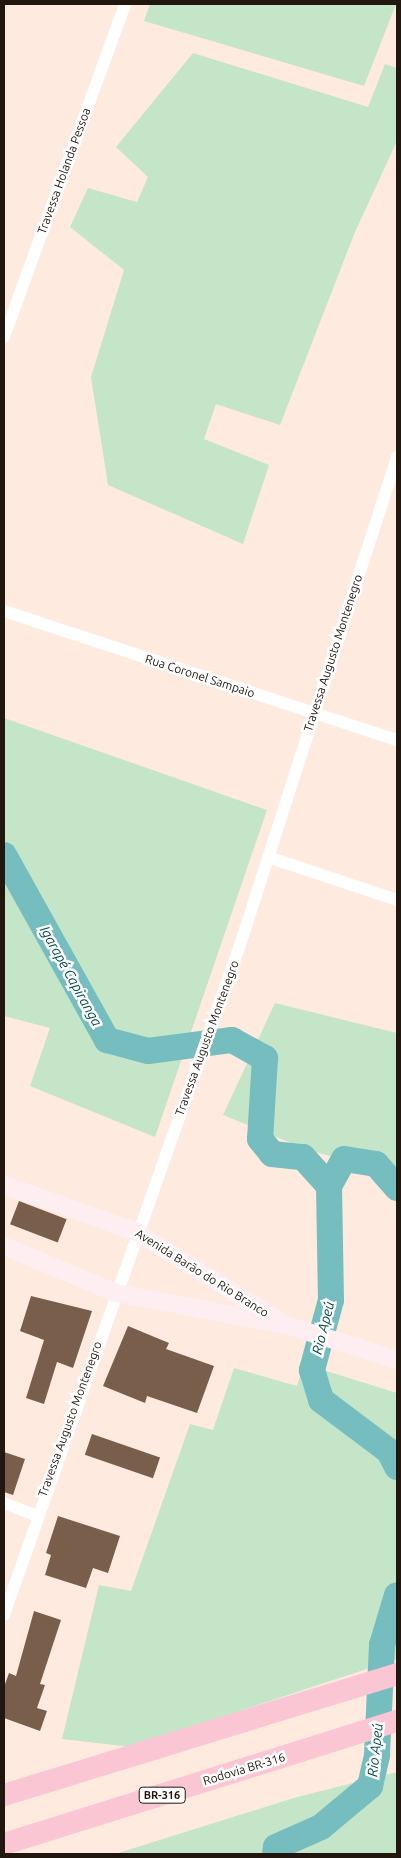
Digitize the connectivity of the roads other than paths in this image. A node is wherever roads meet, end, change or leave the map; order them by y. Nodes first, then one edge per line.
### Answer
1 (125, 4) edge
2 (4, 337) edge
3 (397, 457) edge
4 (4, 611) edge
5 (313, 714) junction
6 (397, 740) edge
7 (268, 857) junction
8 (397, 900) edge
9 (4, 1185) edge
10 (137, 1232) junction
11 (4, 1246) edge
12 (116, 1293) junction
13 (294, 1328) junction
14 (397, 1360) edge
15 (4, 1503) edge
16 (35, 1515) junction
17 (4, 1615) edge
18 (397, 1674) edge
19 (397, 1721) edge
20 (4, 1795) edge
21 (4, 1844) edge

1 - 2 street, Travessa Holanda Pessoa
3 - 5 street, Travessa Augusto Montenegro
4 - 5 street, Rua Coronel Sampaio
5 - 6 street, Rua Coronel Sampaio
5 - 7 street, Travessa Augusto Montenegro
7 - 8 street
7 - 10 street, Travessa Augusto Montenegro
9 - 10 main road, Avenida Barão do Rio Branco
10 - 12 street, Travessa Augusto Montenegro
10 - 13 main road, Avenida Barão do Rio Branco
11 - 12 main road, Avenida Barão do Rio Branco
12 - 13 main road, Avenida Barão do Rio Branco
12 - 16 street, Travessa Augusto Montenegro
13 - 14 main road, Avenida Barão do Rio Branco
15 - 16 street
16 - 17 street, Travessa Augusto Montenegro
18 - 20 highway
19 - 21 highway, Rodovia BR-316 / BR-316

